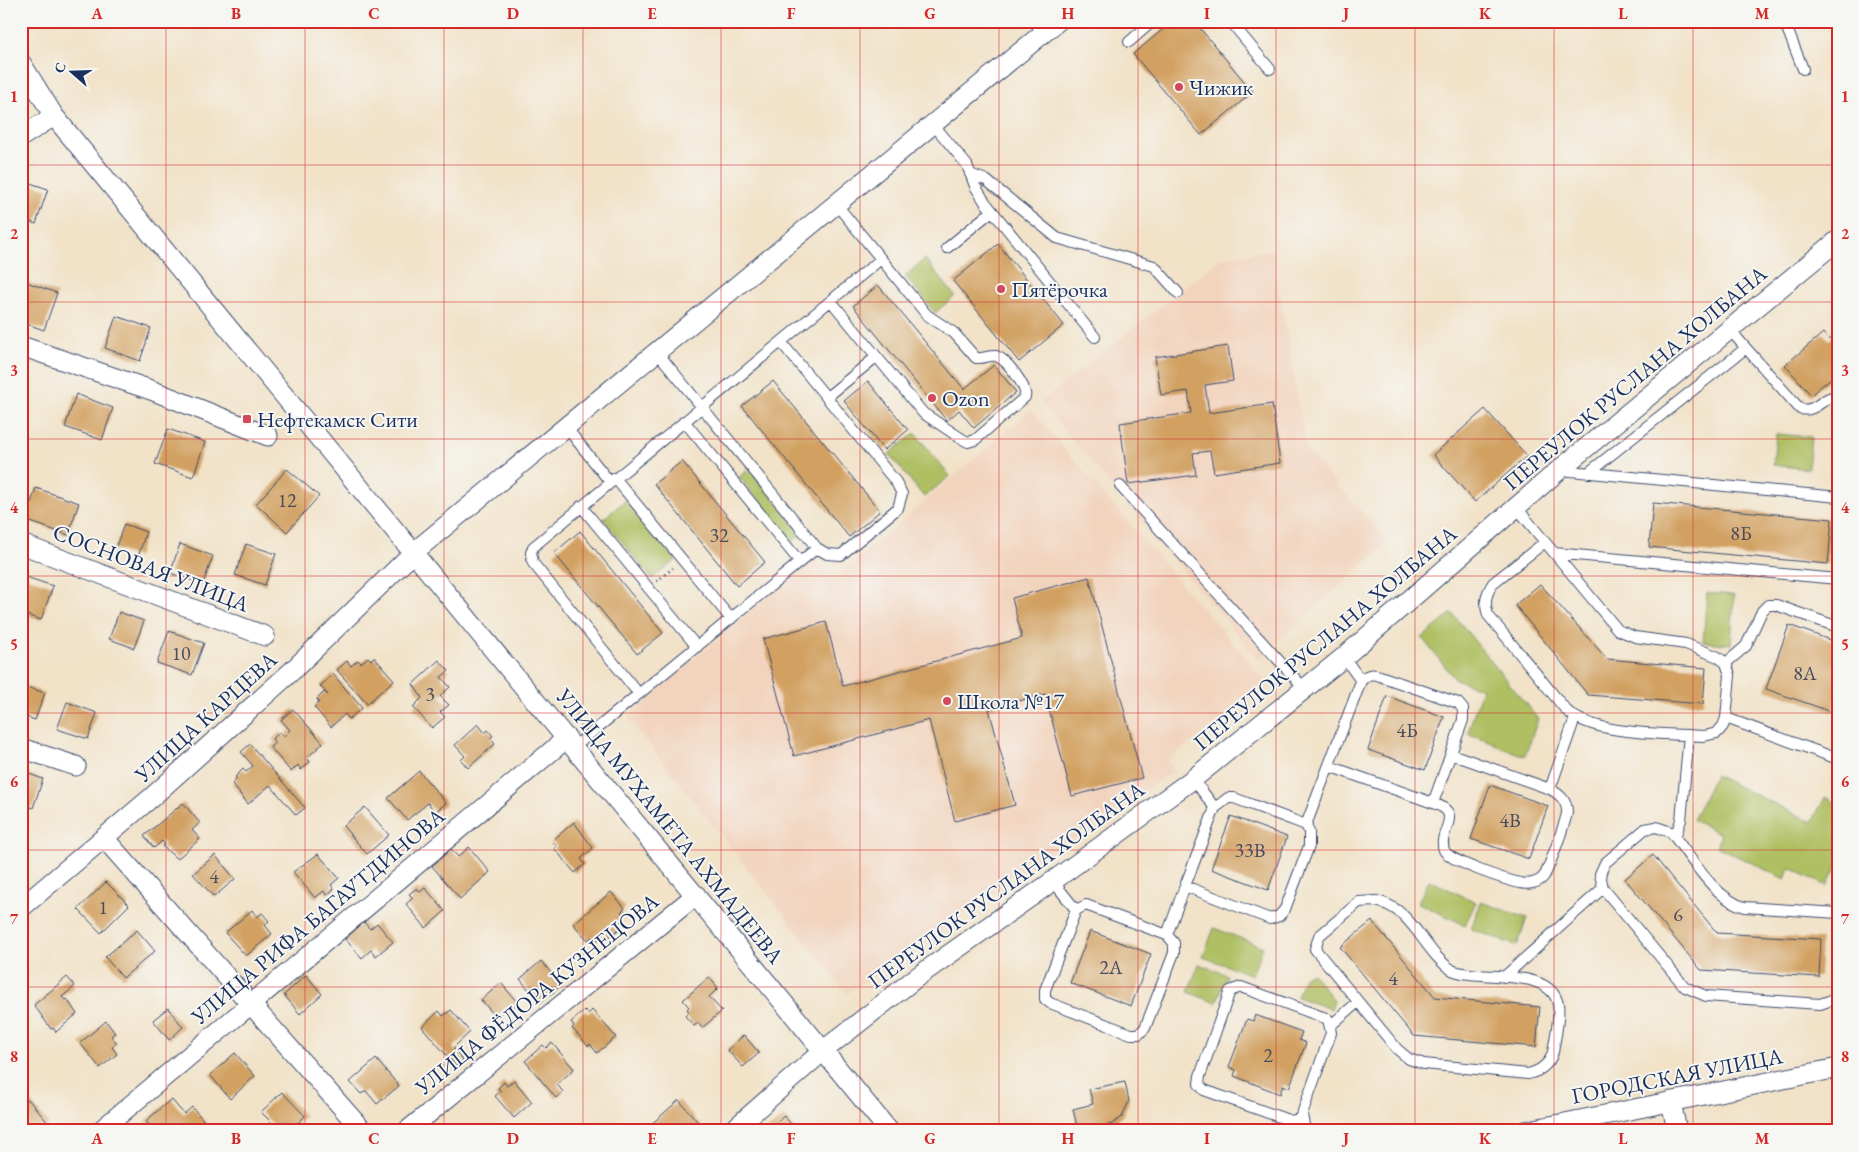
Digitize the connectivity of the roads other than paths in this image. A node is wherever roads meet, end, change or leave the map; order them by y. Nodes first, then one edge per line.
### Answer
1 (1058, 21) edge
2 (1153, 21) edge
3 (1230, 21) edge
4 (1784, 21) edge
5 (1038, 27) edge
6 (1128, 42) dead end
7 (21, 63) edge
8 (1803, 69) dead end
9 (1270, 70) dead end
10 (54, 116) junction
11 (933, 124) junction
12 (21, 137) edge
13 (970, 174) junction
14 (836, 204) junction
15 (992, 211) junction
16 (1838, 240) edge
17 (947, 248) dead end
18 (881, 259) junction
19 (1178, 292) dead end
20 (831, 301) junction
21 (1729, 329) junction
22 (1095, 337) dead end
23 (781, 342) junction
24 (21, 346) edge
25 (1746, 348) junction
26 (656, 352) junction
27 (876, 357) junction
28 (1838, 396) edge
29 (827, 398) junction
30 (701, 407) junction
31 (684, 421) junction
32 (566, 427) junction
33 (268, 436) dead end
34 (1559, 470) junction
35 (1588, 473) junction
36 (613, 480) junction
37 (1120, 486) dead end
38 (1838, 497) edge
39 (581, 506) junction
40 (1517, 508) junction
41 (1545, 542) junction
42 (21, 544) edge
43 (817, 548) junction
44 (414, 552) junction
45 (1554, 553) junction
46 (800, 562) junction
47 (1838, 579) edge
48 (731, 618) junction
49 (1838, 627) edge
50 (265, 636) dead end
51 (696, 647) junction
52 (1344, 657) junction
53 (1726, 663) junction
54 (1361, 681) junction
55 (1304, 688) junction
56 (639, 694) junction
57 (1575, 718) junction
58 (1726, 718) junction
59 (1689, 735) junction
60 (571, 742) junction
61 (21, 748) edge
62 (1451, 754) junction
63 (1838, 759) edge
64 (76, 766) dead end
65 (1329, 766) junction
66 (1193, 779) junction
67 (1550, 789) junction
68 (1433, 803) junction
69 (1215, 808) junction
70 (1306, 826) junction
71 (1675, 837) junction
72 (104, 838) junction
73 (1053, 881) junction
74 (1185, 886) junction
75 (1603, 888) junction
76 (696, 895) junction
77 (21, 908) edge
78 (1076, 910) junction
79 (1838, 913) edge
80 (1167, 935) junction
81 (1504, 978) junction
82 (1838, 995) edge
83 (1358, 1002) junction
84 (251, 1004) junction
85 (1331, 1025) junction
86 (824, 1050) junction
87 (1838, 1068) edge
88 (1671, 1101) junction
89 (1302, 1114) junction
90 (100, 1131) edge
91 (363, 1131) edge
92 (407, 1131) edge
93 (732, 1131) edge
94 (889, 1131) edge
95 (1306, 1131) edge
96 (1525, 1131) edge
97 (1677, 1131) edge

1 - 5 street, УЛИЦА КАРЦЕВА
2 - 6 lane
3 - 9 lane
4 - 8 lane
5 - 11 street, УЛИЦА КАРЦЕВА
7 - 10 street, УЛИЦА МУХАМЕТА АХМАДЕЕВА
10 - 12 street
10 - 44 street, УЛИЦА МУХАМЕТА АХМАДЕЕВА
11 - 13 lane
11 - 14 street, УЛИЦА КАРЦЕВА
13 - 15 lane
13 - 19 lane
14 - 18 lane
14 - 26 street, УЛИЦА КАРЦЕВА
15 - 17 lane
15 - 22 lane
16 - 21 street, ПЕРЕУЛОК РУСЛАНА ХОЛБАНА
18 - 20 lane
18 - 27 lane
20 - 23 lane
20 - 27 lane
21 - 25 lane
21 - 34 street, ПЕРЕУЛОК РУСЛАНА ХОЛБАНА
23 - 29 lane
23 - 30 lane
24 - 33 street
25 - 28 lane
25 - 35 lane
26 - 30 lane
26 - 32 street, УЛИЦА КАРЦЕВА
27 - 29 lane
29 - 43 lane
30 - 31 lane
30 - 43 lane
31 - 36 lane
31 - 46 lane
32 - 36 lane
32 - 44 street, УЛИЦА КАРЦЕВА
34 - 35 lane
34 - 40 street, ПЕРЕУЛОК РУСЛАНА ХОЛБАНА
35 - 38 lane
36 - 39 lane
36 - 48 lane
37 - 55 lane
39 - 51 lane
39 - 56 lane
40 - 41 lane
40 - 52 street, ПЕРЕУЛОК РУСЛАНА ХОЛБАНА
41 - 45 lane
41 - 57 lane
42 - 50 street, СОСНОВАЯ УЛИЦА
43 - 46 lane
44 - 60 street, УЛИЦА МУХАМЕТА АХМАДЕЕВА
44 - 72 street, УЛИЦА КАРЦЕВА
45 - 47 lane
45 - 53 lane
46 - 48 lane
48 - 51 lane
49 - 53 lane
51 - 56 lane
52 - 54 lane
52 - 55 street, ПЕРЕУЛОК РУСЛАНА ХОЛБАНА
53 - 58 lane
54 - 62 lane
54 - 65 lane
55 - 66 street, ПЕРЕУЛОК РУСЛАНА ХОЛБАНА
56 - 60 lane
57 - 59 lane
57 - 67 lane
58 - 59 lane
58 - 63 lane
59 - 71 lane
60 - 76 street, УЛИЦА МУХАМЕТА АХМАДЕЕВА
60 - 84 street, УЛИЦА РИФА БАГАУТДИНОВА
61 - 64 street
62 - 67 lane
62 - 68 lane
65 - 68 lane
65 - 70 lane
66 - 69 lane
66 - 73 street, ПЕРЕУЛОК РУСЛАНА ХОЛБАНА
67 - 68 lane
69 - 70 lane
69 - 74 lane
70 - 74 lane
71 - 75 lane
71 - 79 lane
72 - 77 street, УЛИЦА КАРЦЕВА
72 - 84 street
73 - 78 lane
73 - 86 street, ПЕРЕУЛОК РУСЛАНА ХОЛБАНА
74 - 80 lane
75 - 81 lane
75 - 82 lane
76 - 86 street, УЛИЦА МУХАМЕТА АХМАДЕЕВА
76 - 92 street, УЛИЦА ФЁДОРА КУЗНЕЦОВА
78 - 80 lane
78 - 80 lane
81 - 83 lane
81 - 83 lane
83 - 85 lane
84 - 90 street, УЛИЦА РИФА БАГАУТДИНОВА
84 - 91 street
85 - 89 lane
85 - 89 lane
86 - 93 street, ПЕРЕУЛОК РУСЛАНА ХОЛБАНА
86 - 94 street, УЛИЦА МУХАМЕТА АХМАДЕЕВА
87 - 88 street, ГОРОДСКАЯ УЛИЦА
88 - 96 street, ГОРОДСКАЯ УЛИЦА
88 - 97 street
89 - 95 lane

